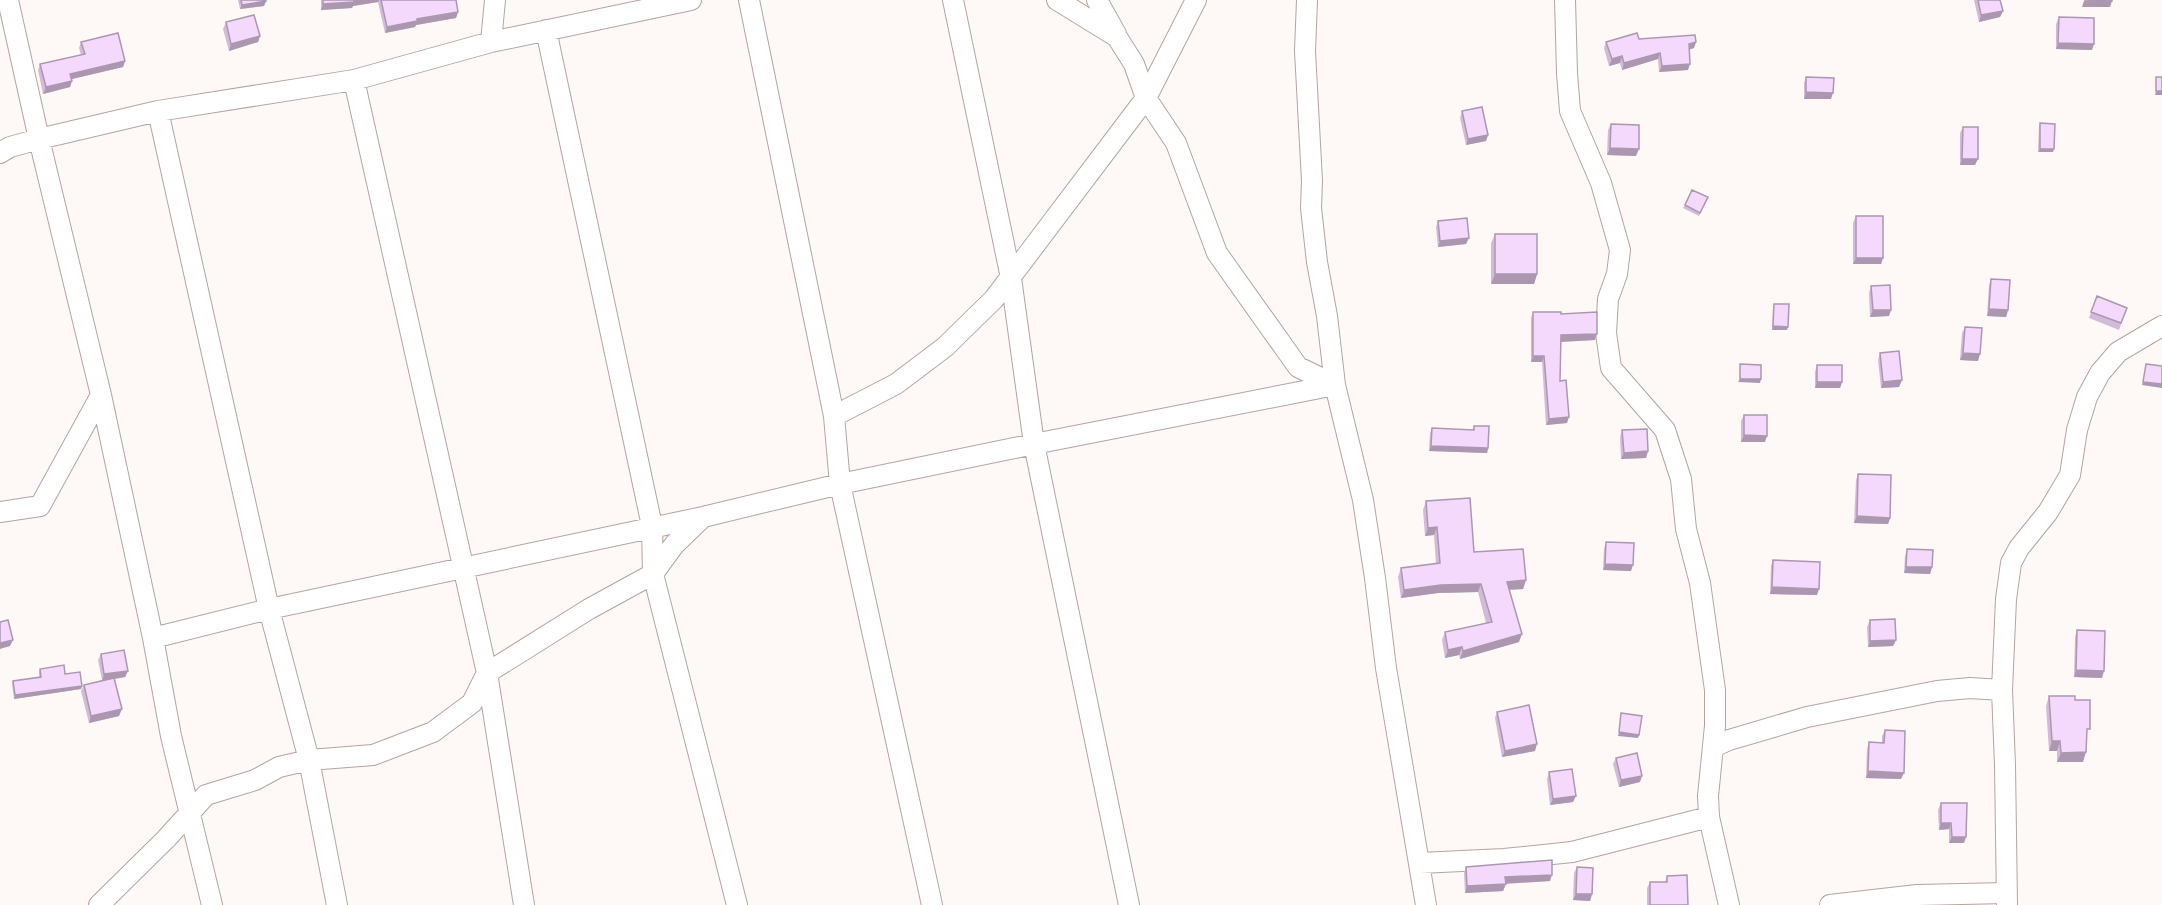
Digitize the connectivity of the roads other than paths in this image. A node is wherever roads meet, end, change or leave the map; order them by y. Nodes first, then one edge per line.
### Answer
1 (8, 0) edge
2 (495, 0) edge
3 (691, 0) edge
4 (749, 0) edge
5 (953, 0) edge
6 (1057, 0) edge
7 (1097, 0) edge
8 (1196, 0) edge
9 (1307, 0) edge
10 (1565, 0) edge
11 (0, 28) edge
12 (546, 30) junction
13 (1117, 37) junction
14 (17, 41) junction
15 (491, 42) junction
16 (354, 80) junction
17 (1146, 98) junction
18 (158, 111) junction
19 (39, 139) junction
20 (0, 153) edge
21 (1011, 278) junction
22 (2162, 326) edge
23 (1335, 385) junction
24 (101, 395) junction
25 (834, 416) junction
26 (1034, 444) junction
27 (840, 484) junction
28 (0, 512) edge
29 (703, 517) junction
30 (652, 526) junction
31 (464, 567) junction
32 (653, 574) junction
33 (269, 609) junction
34 (153, 639) junction
35 (488, 673) junction
36 (2002, 690) junction
37 (1713, 747) junction
38 (309, 760) junction
39 (190, 813) junction
40 (1709, 817) junction
41 (1420, 863) junction
42 (2006, 899) edge
43 (99, 905) edge
44 (212, 905) edge
45 (337, 905) edge
46 (524, 905) edge
47 (737, 905) edge
48 (932, 905) edge
49 (1130, 905) edge
50 (1426, 905) edge
51 (1730, 905) edge
52 (1830, 905) edge

1 - 14 street
2 - 15 street
3 - 12 street
4 - 25 street
5 - 21 street
6 - 13 street
7 - 13 street
8 - 17 street
9 - 23 street
10 - 37 street
11 - 14 street
12 - 15 street
12 - 30 street
13 - 17 street
14 - 19 street
15 - 16 street
16 - 18 street
16 - 31 street
17 - 21 street
17 - 23 street
18 - 19 street
18 - 33 street
19 - 20 street
19 - 24 street
21 - 25 street
21 - 26 street
22 - 36 street
23 - 26 street
23 - 41 street
24 - 28 street
24 - 34 street
25 - 27 street
26 - 27 street
26 - 49 street
27 - 29 street
27 - 48 street
29 - 30 street
29 - 32 street
30 - 31 street
30 - 32 street
31 - 33 street
31 - 35 street
32 - 35 street
32 - 47 street
33 - 34 street
33 - 38 street
34 - 39 street
35 - 38 street
35 - 46 street
36 - 37 street
36 - 42 street
37 - 40 street
38 - 39 street
38 - 45 street
39 - 43 street
39 - 44 street
40 - 41 street
40 - 51 street
41 - 50 street
42 - 52 street

